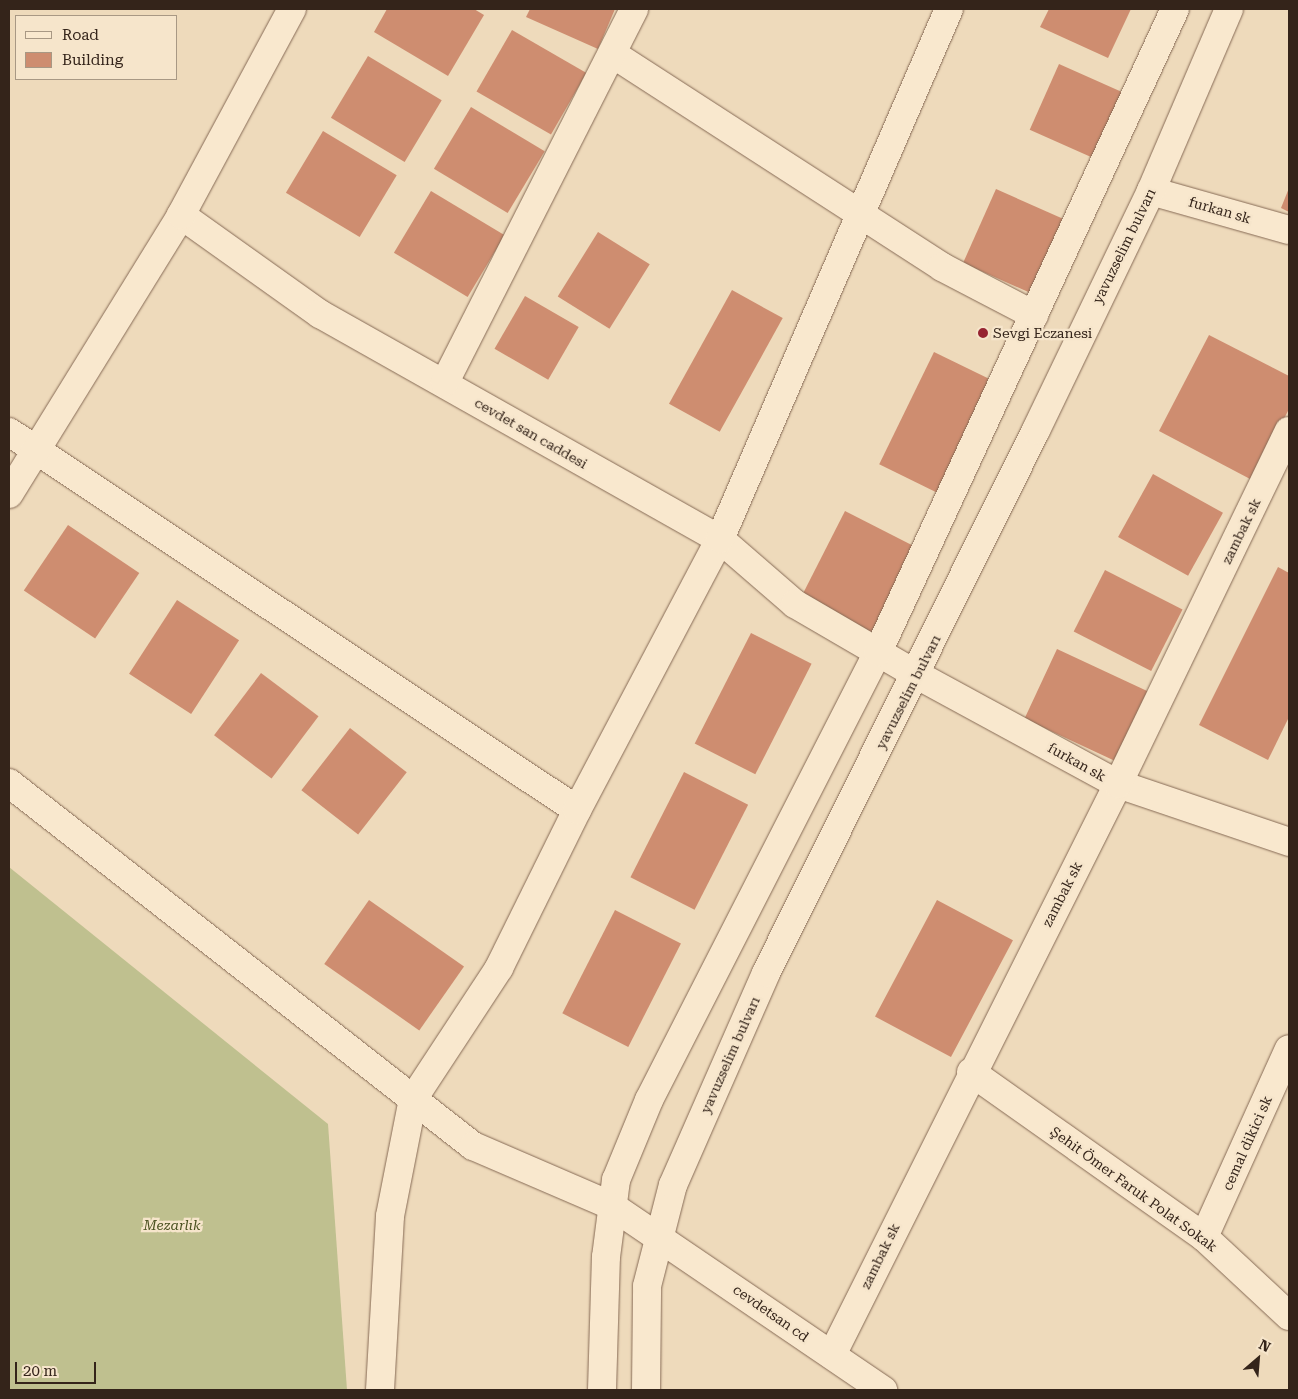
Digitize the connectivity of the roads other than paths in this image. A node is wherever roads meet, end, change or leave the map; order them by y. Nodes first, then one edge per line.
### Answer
1 (292, 9) edge
2 (634, 9) edge
3 (949, 9) edge
4 (1175, 9) edge
5 (1229, 9) edge
6 (613, 54) junction
7 (1151, 191) junction
8 (861, 214) junction
9 (181, 215) junction
10 (1289, 230) edge
11 (1034, 315) junction
12 (445, 382) junction
13 (1289, 431) edge
14 (9, 432) edge
15 (37, 453) junction
16 (9, 494) edge
17 (720, 539) junction
18 (878, 652) junction
19 (917, 675) junction
20 (9, 783) edge
21 (1118, 784) junction
22 (577, 810) junction
23 (1289, 842) edge
24 (1289, 1049) edge
25 (970, 1072) junction
26 (413, 1099) junction
27 (612, 1206) junction
28 (660, 1236) junction
29 (1204, 1237) junction
30 (1289, 1316) edge
31 (832, 1355) junction
32 (380, 1390) edge
33 (602, 1390) edge
34 (646, 1390) edge
35 (883, 1390) edge

1 - 9 street
2 - 6 street
3 - 8 street
4 - 11 street
5 - 7 street, yavuzselim bulvarı
6 - 8 street
6 - 12 street
7 - 10 street, furkan sk
7 - 19 street, yavuzselim bulvarı
8 - 11 street
8 - 17 street
9 - 12 street, cevdet san caddesi
9 - 15 street
11 - 18 street
12 - 17 street, cevdet san caddesi
13 - 21 street, zambak sk
14 - 15 street
15 - 16 street
15 - 22 street
17 - 18 street, cevdet san caddesi
17 - 22 street
18 - 19 street, furkan sk
18 - 27 street
19 - 21 street, furkan sk
19 - 28 street, yavuzselim bulvarı
20 - 26 street, cevdetsan cd
21 - 23 street, furkan sk
21 - 25 street, zambak sk
22 - 26 street
24 - 29 street, cemal dikici sk
25 - 29 street, Şehit Ömer Faruk Polat Sokak
25 - 31 street, zambak sk
26 - 27 street, cevdetsan cd
26 - 32 street
27 - 28 street, cevdetsan cd
27 - 33 street
28 - 31 street, cevdetsan cd
28 - 34 street, yavuzselim bulvarı
29 - 30 street, Şehit Ömer Faruk Polat Sokak
31 - 35 street, cevdetsan cd

